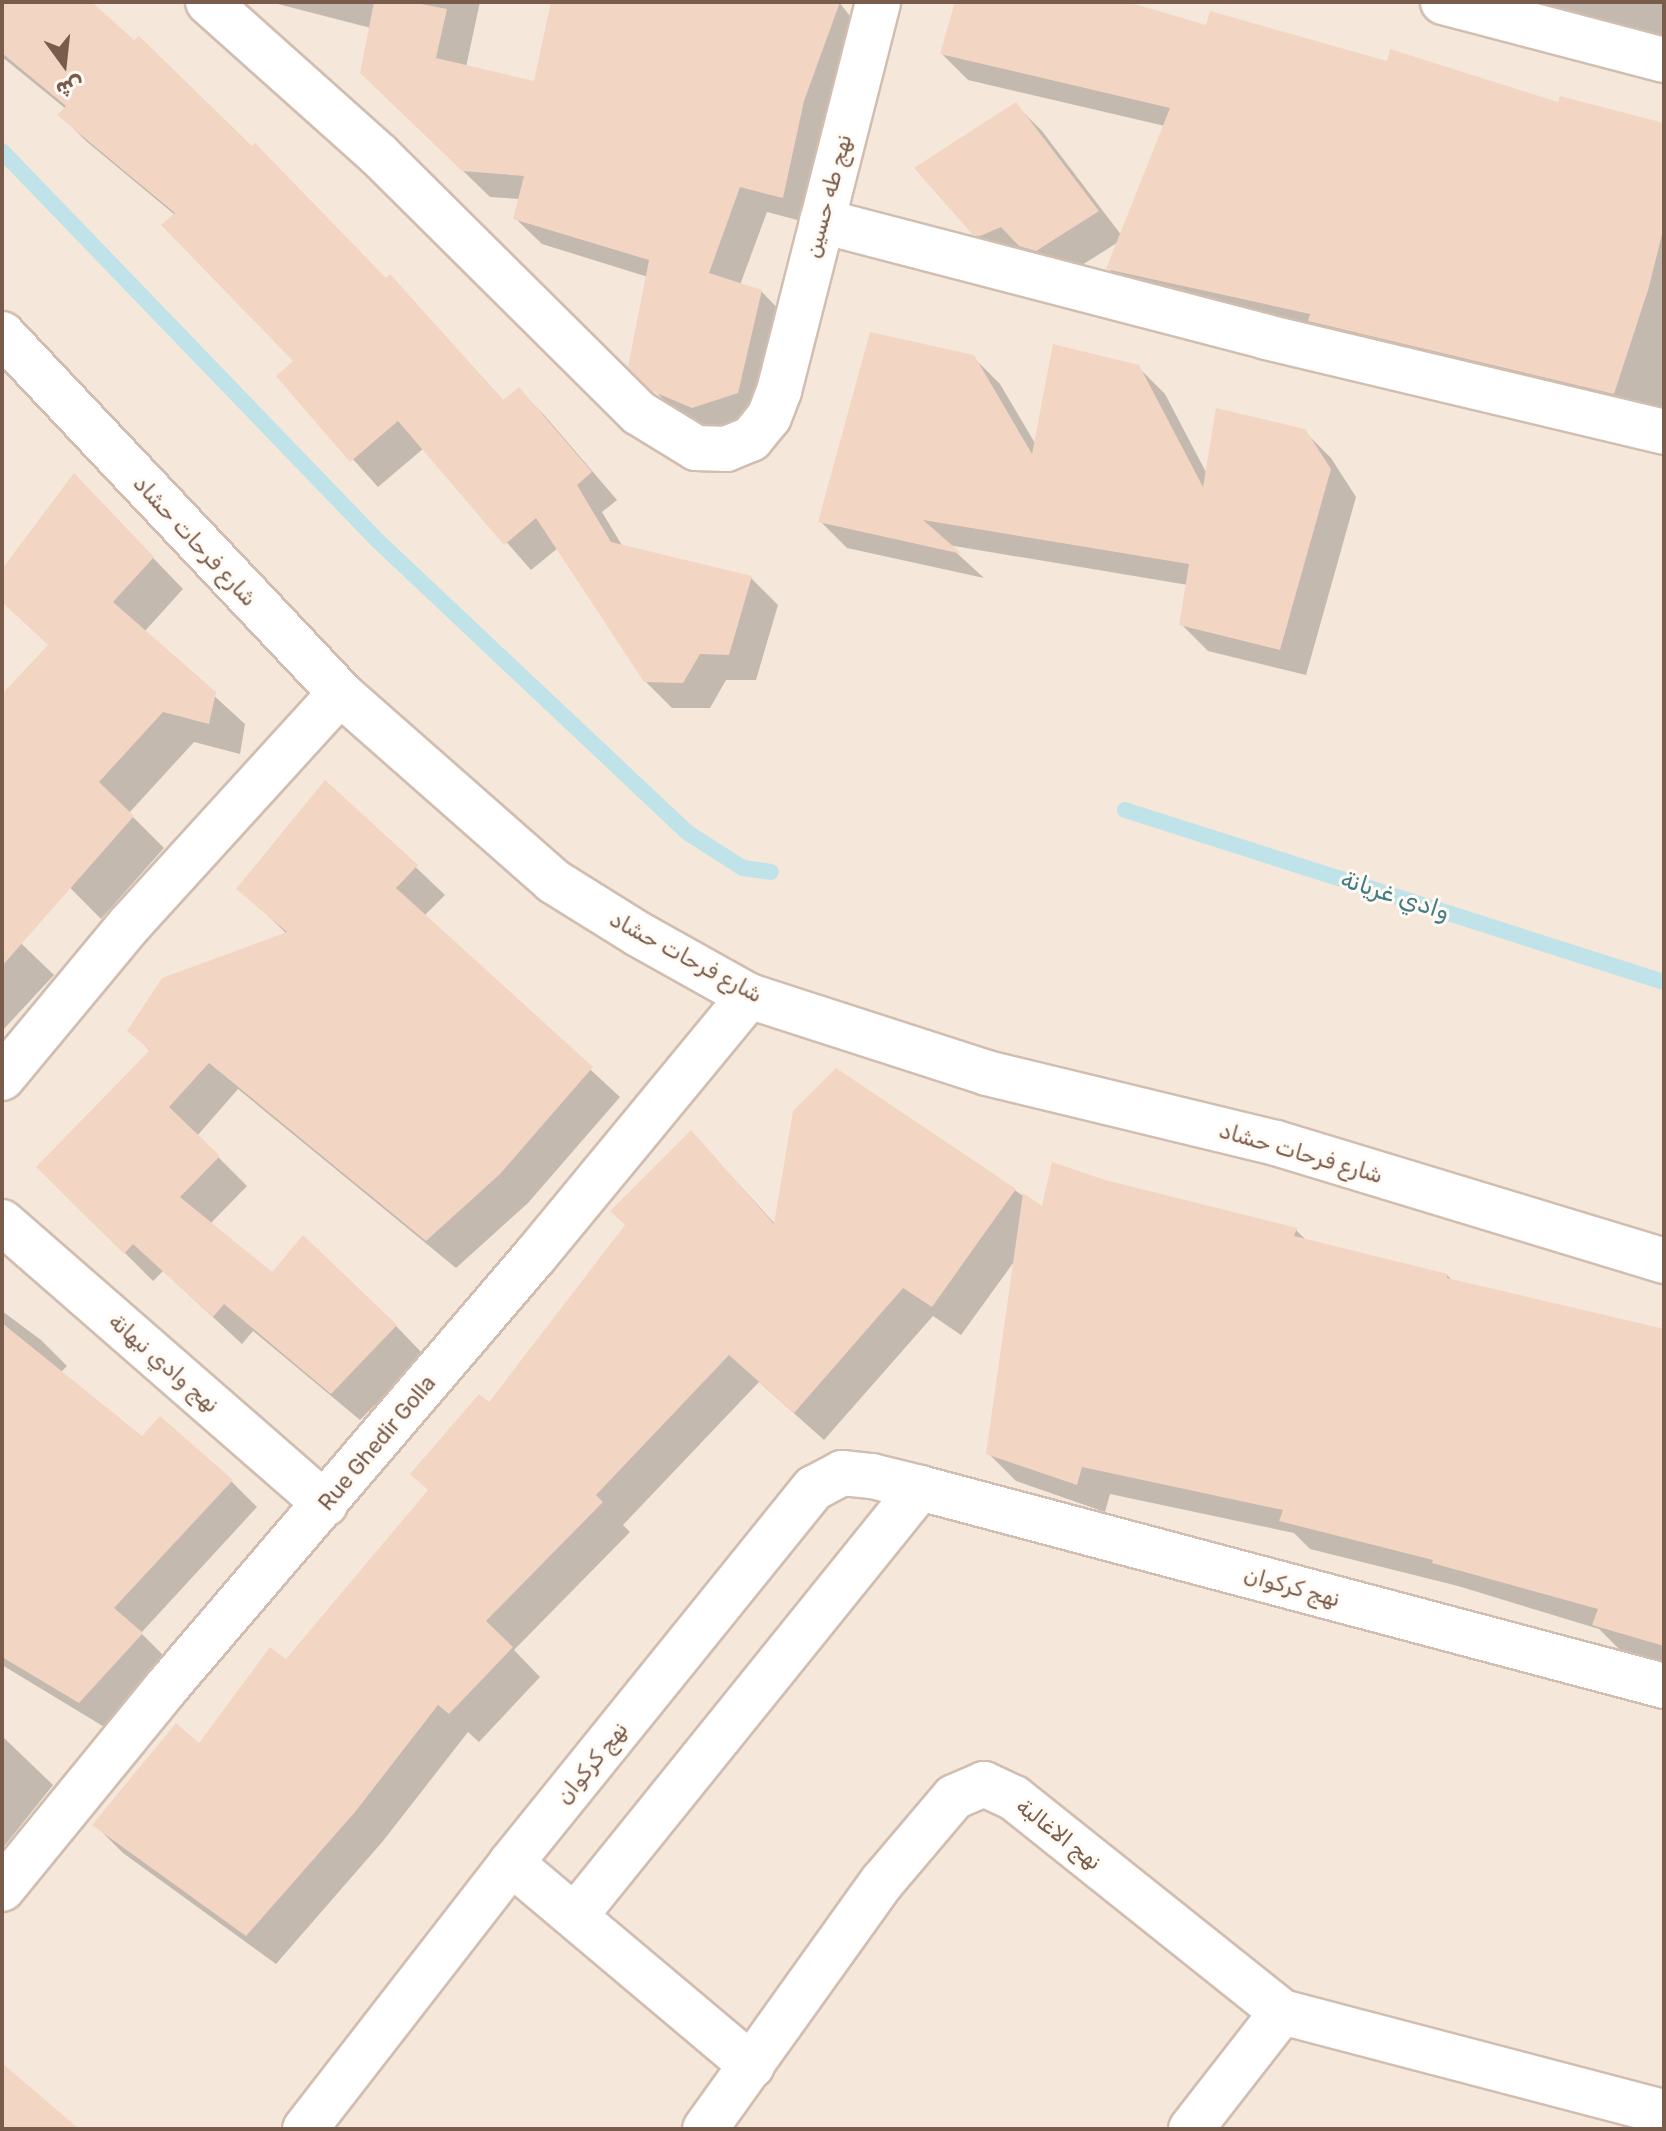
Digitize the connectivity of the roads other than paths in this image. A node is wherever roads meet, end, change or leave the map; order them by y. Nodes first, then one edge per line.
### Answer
1 (208, 2) edge
2 (878, 2) edge
3 (1443, 2) edge
4 (1664, 60) edge
5 (822, 221) junction
6 (2, 334) edge
7 (1664, 432) edge
8 (340, 693) junction
9 (749, 996) junction
10 (2, 1078) edge
11 (2, 1222) edge
12 (1664, 1261) edge
13 (920, 1488) junction
14 (325, 1504) junction
15 (1664, 1686) edge
16 (511, 1863) junction
17 (2, 1889) edge
18 (575, 1916) junction
19 (1282, 2012) junction
20 (752, 2066) junction
21 (1664, 2112) edge
22 (305, 2129) edge
23 (705, 2129) edge
24 (1191, 2129) edge

1 - 5 street, نهج طه حسين
2 - 5 street, نهج طه حسين
3 - 4 street
5 - 7 street
6 - 8 street, شارع فرحات حشاد
8 - 9 street, شارع فرحات حشاد
8 - 10 street
9 - 12 street, شارع فرحات حشاد
9 - 14 street, Rue Ghedir Golla
11 - 14 street, نهج وادي نبهانة
13 - 15 street, نهج كركوان
13 - 16 street, نهج كركوان
13 - 18 street
14 - 17 street, Rue Ghedir Golla
16 - 18 street
16 - 22 street, نهج كركوان
18 - 20 street
19 - 20 street, نهج الاغالبة
19 - 21 street, نهج الاغالبة
19 - 24 street
20 - 23 street, نهج الاغالبة

